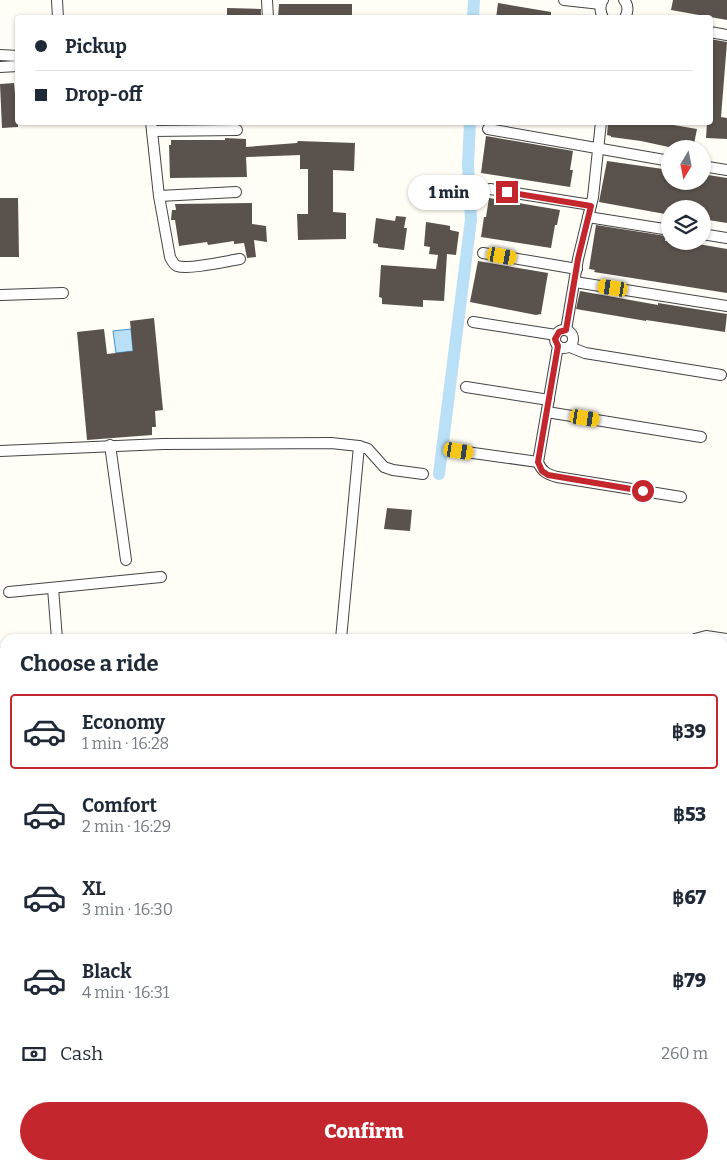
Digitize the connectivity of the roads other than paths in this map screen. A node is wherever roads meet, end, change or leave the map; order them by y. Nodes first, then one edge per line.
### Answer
1 (57, 0) edge
2 (267, 0) edge
3 (564, 0) edge
4 (624, 0) edge
5 (602, 2) edge
6 (58, 15) edge
7 (268, 15) edge
8 (602, 15) edge
9 (627, 15) edge
10 (713, 33) edge
11 (727, 35) edge
12 (0, 54) edge
13 (15, 56) edge
14 (15, 66) edge
15 (0, 67) edge
16 (601, 125) edge
17 (152, 127) edge
18 (488, 129) dead end
19 (237, 130) dead end
20 (598, 148) junction
21 (661, 159) edge
22 (711, 167) edge
23 (727, 170) edge
24 (490, 189) dead end
25 (236, 192) dead end
26 (159, 196) junction
27 (591, 206) junction
28 (588, 217) junction
29 (661, 229) edge
30 (711, 235) edge
31 (727, 238) edge
32 (483, 253) dead end
33 (240, 259) dead end
34 (576, 269) junction
35 (574, 282) junction
36 (63, 293) dead end
37 (0, 295) edge
38 (727, 306) edge
39 (473, 322) dead end
40 (566, 330) junction
41 (556, 335) junction
42 (558, 346) junction
43 (570, 347) junction
44 (721, 376) dead end
45 (466, 387) dead end
46 (549, 400) junction
47 (547, 412) junction
48 (701, 437) dead end
49 (110, 446) junction
50 (359, 446) junction
51 (0, 451) edge
52 (459, 451) dead end
53 (538, 462) junction
54 (424, 474) dead end
55 (681, 497) dead end
56 (126, 560) dead end
57 (161, 577) dead end
58 (53, 588) junction
59 (9, 592) dead end
60 (57, 634) edge
61 (341, 634) edge

1 - 6 street
2 - 7 street
3 - 5 street
4 - 9 street
5 - 8 street
10 - 11 street
12 - 13 street
14 - 15 street
16 - 20 street
17 - 19 street
17 - 26 street
18 - 20 street
20 - 21 street
20 - 27 street
22 - 23 street
24 - 27 street
25 - 26 street
26 - 33 street
27 - 28 street
28 - 29 street
28 - 34 street
30 - 31 street
32 - 34 street
34 - 35 street
35 - 38 street
35 - 40 street
36 - 37 street
39 - 41 street
40 - 41 street
40 - 43 street
41 - 42 street
42 - 43 street
42 - 46 street
43 - 44 street
45 - 46 street
46 - 47 street
47 - 48 street
47 - 53 street
49 - 50 street
49 - 51 street
49 - 56 street
50 - 54 street
50 - 61 street
52 - 53 street
53 - 55 street
57 - 58 street
58 - 59 street
58 - 60 street

